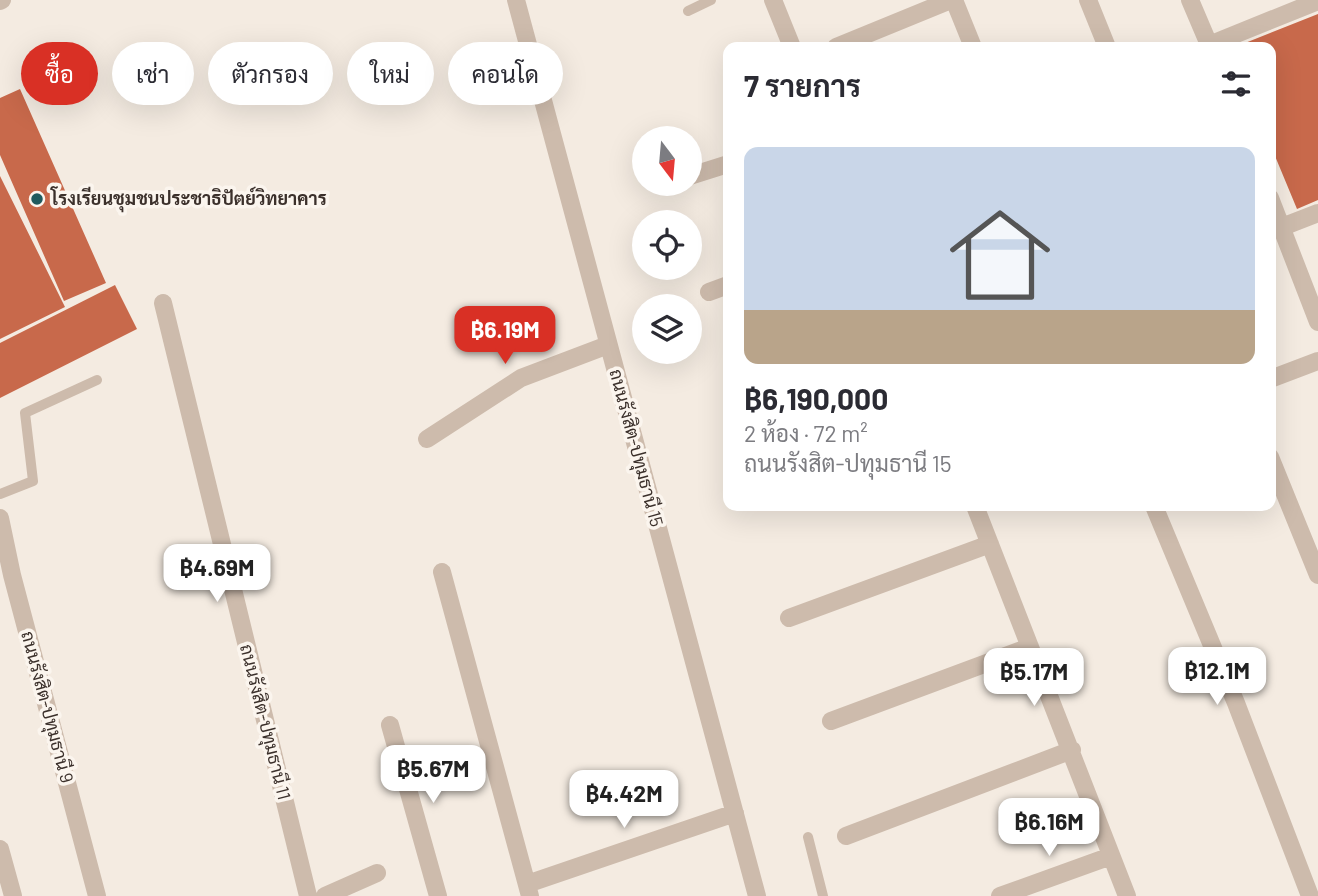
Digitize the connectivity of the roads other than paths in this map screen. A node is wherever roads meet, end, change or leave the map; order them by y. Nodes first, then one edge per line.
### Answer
1 (516, 0) edge
2 (711, 0) edge
3 (773, 0) edge
4 (952, 0) edge
5 (1088, 0) edge
6 (1191, 0) edge
7 (1318, 1) edge
8 (688, 11) dead end
9 (790, 42) edge
10 (848, 42) edge
11 (971, 42) edge
12 (1105, 42) edge
13 (1208, 42) edge
14 (1220, 42) edge
15 (723, 166) edge
16 (702, 172) edge
17 (1276, 212) edge
18 (1318, 213) edge
19 (1282, 227) junction
20 (723, 287) edge
21 (709, 292) dead end
22 (163, 303) dead end
23 (1318, 322) edge
24 (608, 345) junction
25 (1318, 361) edge
26 (1276, 377) edge
27 (97, 380) dead end
28 (427, 439) dead end
29 (1276, 472) edge
30 (0, 494) edge
31 (977, 511) edge
32 (1156, 511) edge
33 (0, 518) edge
34 (990, 544) junction
35 (442, 572) dead end
36 (1318, 575) edge
37 (789, 618) dead end
38 (1030, 647) junction
39 (831, 722) dead end
40 (390, 725) dead end
41 (1072, 751) junction
42 (734, 813) junction
43 (846, 836) dead end
44 (808, 837) dead end
45 (0, 849) edge
46 (1111, 856) junction
47 (377, 873) dead end
48 (528, 890) edge
49 (13, 896) edge
50 (97, 896) edge
51 (308, 896) edge
52 (325, 896) edge
53 (438, 896) edge
54 (757, 896) edge
55 (823, 896) edge
56 (1000, 896) edge
57 (1126, 896) edge
58 (1310, 896) edge

1 - 24 street, ถนนรังสิต-ปทุมธานี 15
2 - 8 lane
3 - 9 street
4 - 10 street
4 - 11 street
5 - 12 street
6 - 13 street
7 - 14 street
15 - 16 street
17 - 19 street
18 - 19 street
19 - 23 street
20 - 21 street
22 - 51 street, ถนนรังสิต-ปทุมธานี 11
24 - 28 street
24 - 42 street, ถนนรังสิต-ปทุมธานี 15
25 - 26 street
27 - 30 lane
29 - 36 street
31 - 34 street
32 - 58 street
33 - 50 street, ถนนรังสิต-ปทุมธานี 9
34 - 37 street
34 - 38 street
35 - 48 street
38 - 39 street
38 - 41 street
40 - 53 street
41 - 43 street
41 - 46 street
42 - 48 street
42 - 54 street, ถนนรังสิต-ปทุมธานี 15
44 - 55 lane
45 - 49 street
46 - 56 street
46 - 57 street
47 - 52 street

